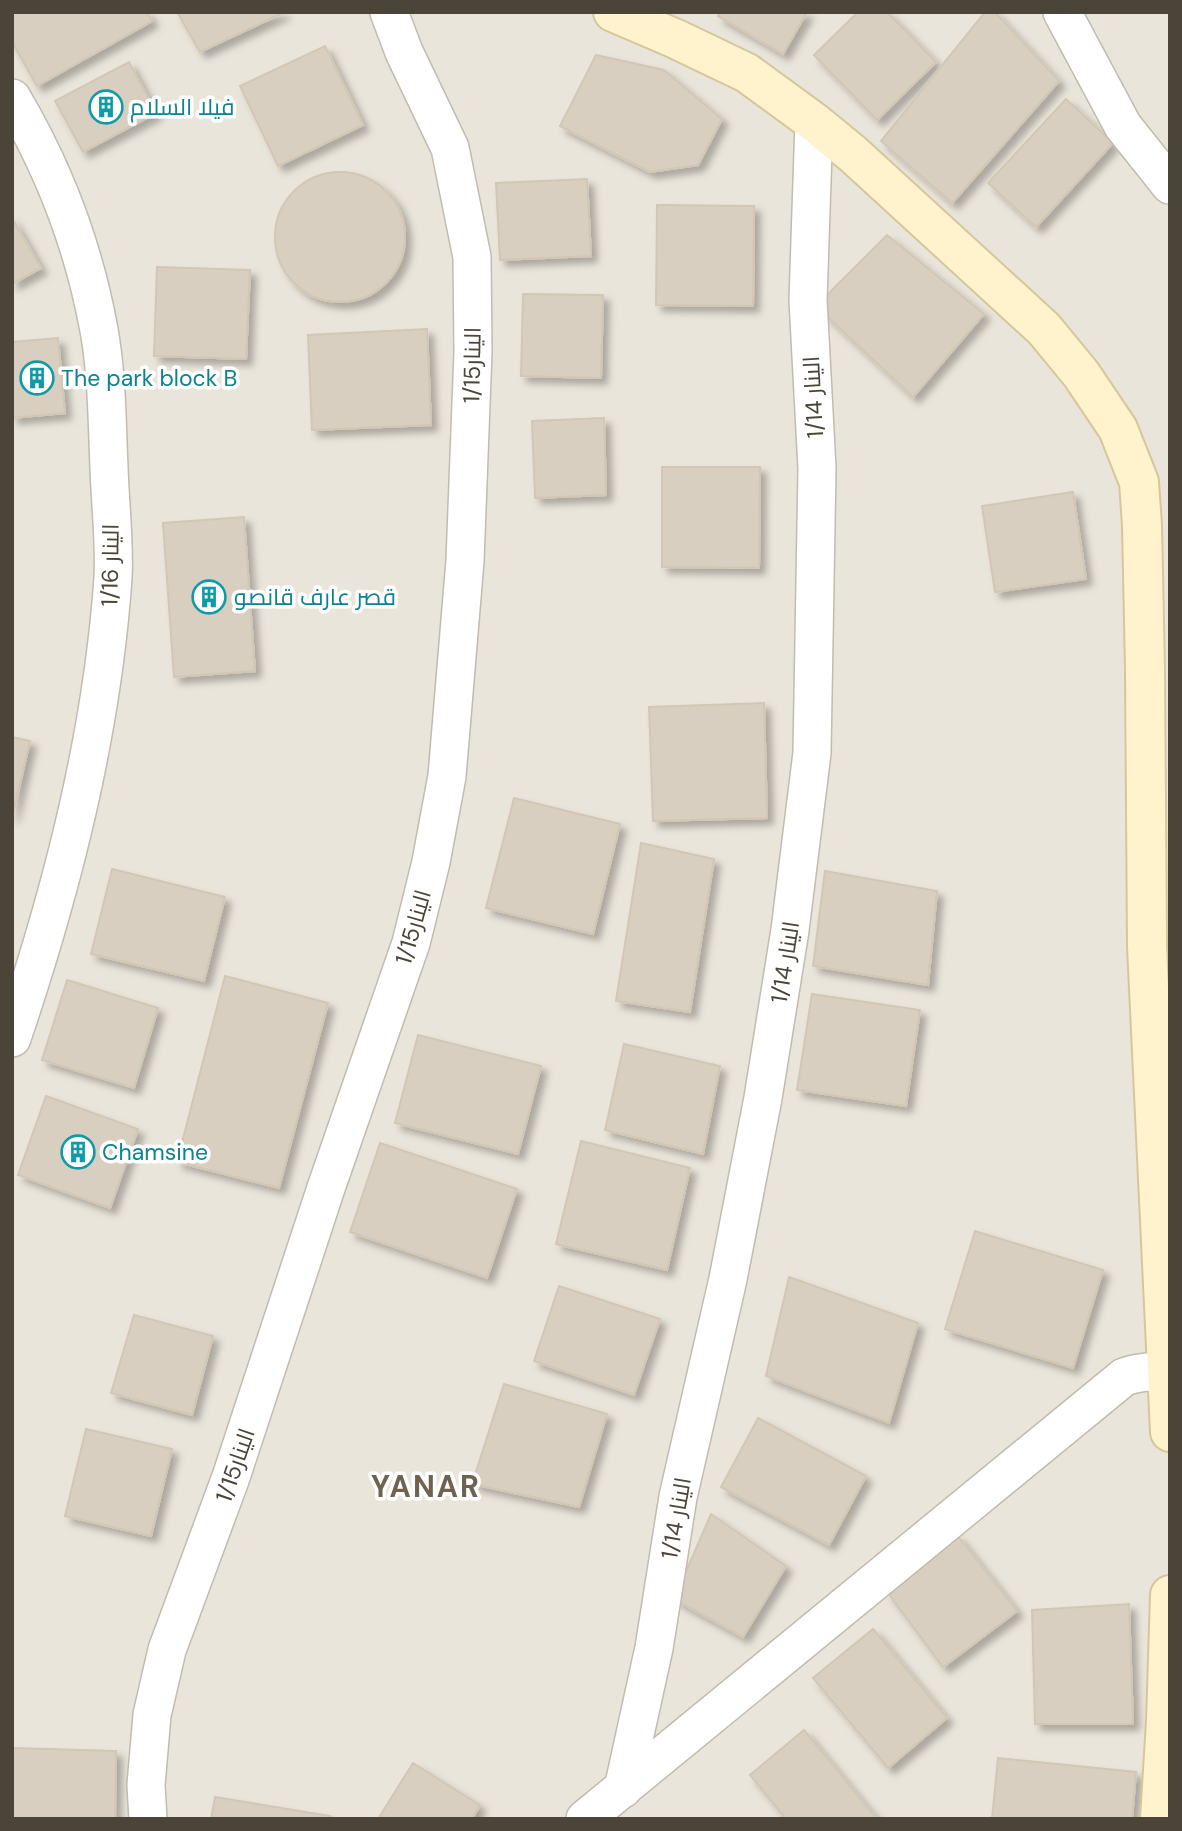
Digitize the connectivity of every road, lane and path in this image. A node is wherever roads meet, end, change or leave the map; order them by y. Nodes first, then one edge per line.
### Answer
1 (389, 12) edge
2 (613, 12) edge
3 (1062, 12) edge
4 (12, 97) edge
5 (814, 122) junction
6 (1170, 185) edge
7 (12, 1038) edge
8 (1169, 1402) edge
9 (1170, 1595) edge
10 (623, 1789) junction
11 (1164, 1801) edge
12 (148, 1819) edge
13 (585, 1819) edge

1 - 12 street, الينار1/15
2 - 5 main road
3 - 6 street
4 - 7 street, الينار 1/16
5 - 8 main road
5 - 10 street, الينار 1/14
8 - 10 street
9 - 11 main road
10 - 13 street

